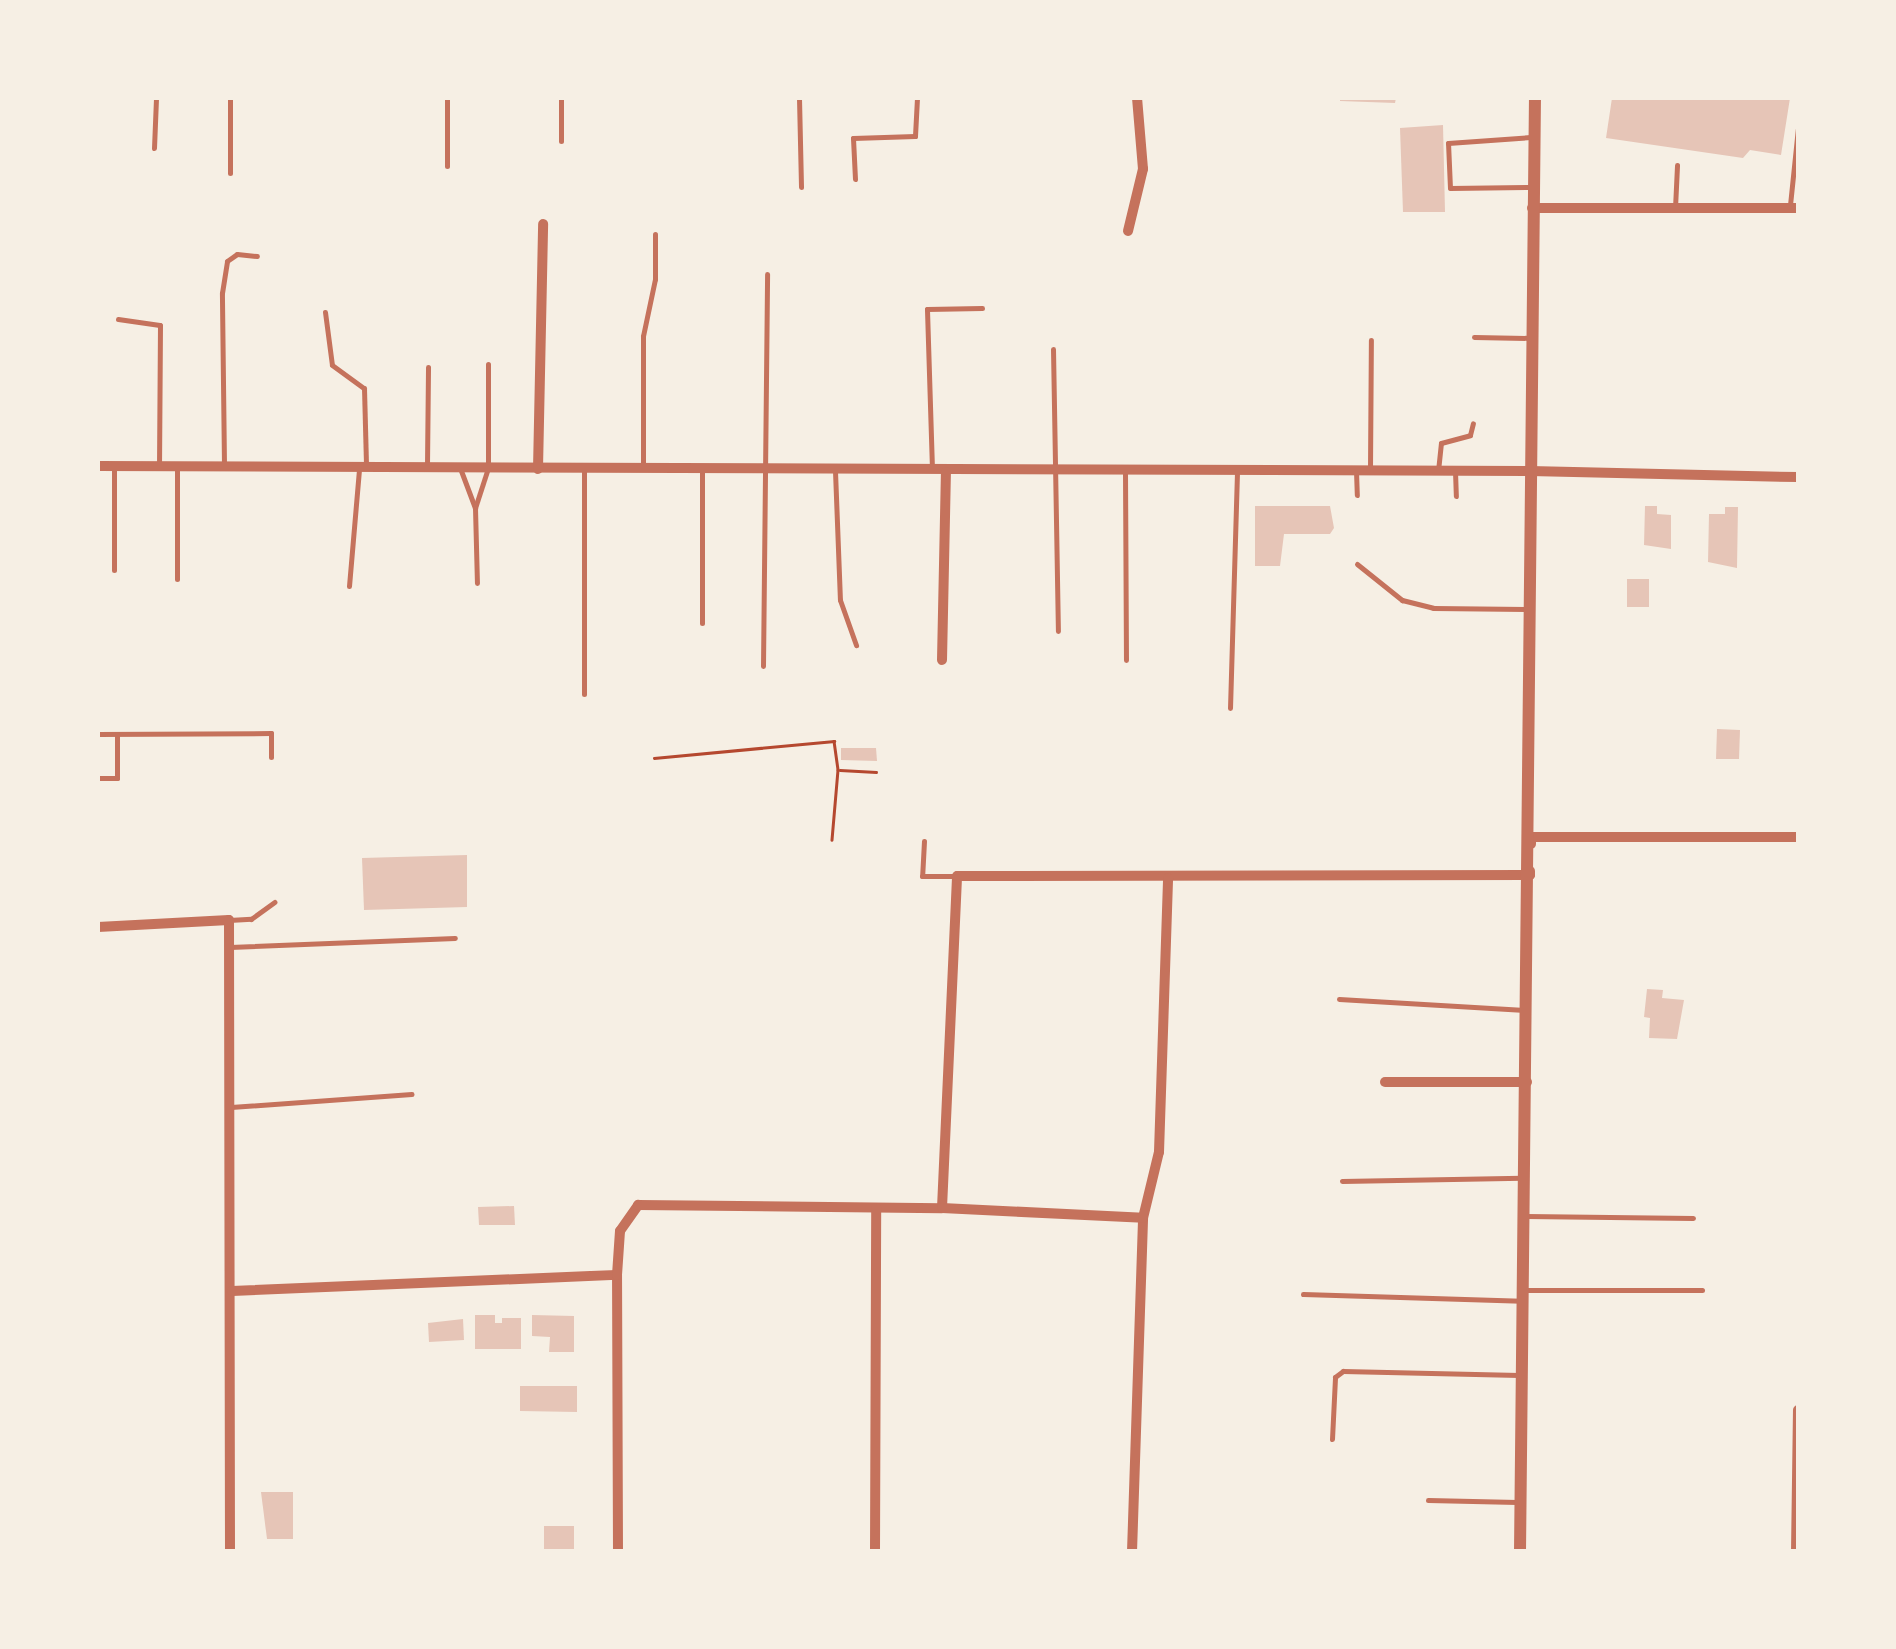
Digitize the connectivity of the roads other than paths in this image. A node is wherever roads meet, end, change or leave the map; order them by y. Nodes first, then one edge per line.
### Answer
1 (156, 98) edge
2 (230, 98) edge
3 (447, 98) edge
4 (560, 98) edge
5 (800, 98) edge
6 (917, 98) edge
7 (1137, 98) edge
8 (1535, 98) edge
9 (1798, 128) edge
10 (1534, 137) junction
11 (561, 141) dead end
12 (154, 148) dead end
13 (1677, 165) dead end
14 (447, 166) dead end
15 (230, 173) dead end
16 (856, 179) dead end
17 (801, 187) dead end
18 (1533, 188) junction
19 (1532, 208) junction
20 (1676, 208) junction
21 (1794, 208) edge
22 (542, 224) dead end
23 (1128, 232) dead end
24 (656, 234) dead end
25 (257, 256) dead end
26 (767, 274) dead end
27 (982, 308) dead end
28 (325, 312) dead end
29 (118, 318) dead end
30 (1474, 337) dead end
31 (1531, 338) junction
32 (1371, 340) dead end
33 (1052, 349) dead end
34 (488, 364) dead end
35 (428, 367) dead end
36 (1473, 424) dead end
37 (98, 466) edge
38 (114, 466) junction
39 (159, 466) junction
40 (177, 467) junction
41 (224, 467) junction
42 (362, 468) junction
43 (428, 468) junction
44 (460, 468) junction
45 (488, 468) junction
46 (538, 469) junction
47 (584, 470) junction
48 (644, 470) junction
49 (702, 470) junction
50 (764, 471) junction
51 (835, 471) junction
52 (1356, 471) junction
53 (1370, 471) junction
54 (1438, 471) junction
55 (1455, 471) junction
56 (1530, 471) junction
57 (932, 472) junction
58 (946, 472) junction
59 (1054, 472) junction
60 (1125, 472) junction
61 (1237, 472) junction
62 (1798, 477) edge
63 (1356, 495) dead end
64 (1456, 496) dead end
65 (475, 508) junction
66 (1357, 564) dead end
67 (114, 570) dead end
68 (177, 579) dead end
69 (477, 583) dead end
70 (350, 586) dead end
71 (1460, 597) dead end
72 (1460, 608) junction
73 (1530, 609) junction
74 (702, 623) dead end
75 (1058, 631) dead end
76 (856, 645) dead end
77 (942, 660) dead end
78 (1126, 660) dead end
79 (762, 666) dead end
80 (584, 694) dead end
81 (1230, 708) dead end
82 (98, 734) edge
83 (117, 734) junction
84 (271, 757) dead end
85 (98, 778) edge
86 (1798, 837) edge
87 (924, 841) dead end
88 (1530, 875) junction
89 (957, 876) junction
90 (1168, 878) junction
91 (274, 902) dead end
92 (230, 920) junction
93 (98, 927) edge
94 (455, 938) dead end
95 (230, 946) junction
96 (1339, 999) dead end
97 (1528, 1010) junction
98 (1384, 1082) dead end
99 (1527, 1082) junction
100 (412, 1094) dead end
101 (231, 1107) junction
102 (1525, 1178) junction
103 (1342, 1181) dead end
104 (876, 1208) junction
105 (942, 1208) junction
106 (1525, 1216) junction
107 (1143, 1218) junction
108 (1693, 1218) dead end
109 (616, 1275) junction
110 (1702, 1290) dead end
111 (232, 1291) junction
112 (1303, 1294) dead end
113 (1524, 1295) junction
114 (1522, 1375) junction
115 (1798, 1410) edge
116 (1332, 1439) dead end
117 (1428, 1500) dead end
118 (1520, 1502) junction
119 (230, 1552) edge
120 (618, 1552) edge
121 (875, 1552) edge
122 (1132, 1552) edge
123 (1520, 1552) edge
124 (1796, 1552) edge

1 - 12 lane
2 - 15 lane
3 - 14 lane
4 - 11 lane
5 - 17 lane
6 - 16 lane
7 - 23 street
8 - 10 street
9 - 21 lane
10 - 18 street
10 - 18 lane
13 - 20 lane
18 - 19 street
19 - 20 street
19 - 31 street
20 - 21 street
22 - 46 street
24 - 48 lane
25 - 41 lane
26 - 50 lane
27 - 57 lane
28 - 42 lane
29 - 39 lane
30 - 31 lane
31 - 56 street
32 - 53 lane
33 - 59 lane
34 - 45 lane
35 - 43 lane
36 - 54 lane
37 - 38 street
38 - 39 street
38 - 67 lane
39 - 40 street
40 - 41 street
40 - 68 lane
41 - 42 street
42 - 43 street
42 - 70 lane
43 - 44 street
44 - 45 street
44 - 65 lane
45 - 46 street
45 - 65 lane
46 - 47 street
47 - 48 street
47 - 80 lane
48 - 49 street
49 - 50 street
49 - 74 lane
50 - 51 street
50 - 79 lane
51 - 57 street
51 - 76 lane
52 - 53 street
52 - 61 street
52 - 63 lane
53 - 54 street
54 - 55 street
55 - 56 street
55 - 64 lane
56 - 62 street
56 - 73 street
57 - 58 street
58 - 59 street
58 - 77 street
59 - 60 street
59 - 75 lane
60 - 61 street
60 - 78 lane
61 - 81 lane
65 - 69 lane
66 - 72 lane
71 - 72 lane
72 - 73 lane
73 - 88 street
82 - 83 lane
83 - 84 lane
83 - 85 lane
86 - 88 street
87 - 89 lane
88 - 90 street
88 - 97 street
89 - 90 street
89 - 105 street
90 - 107 street
91 - 92 lane
92 - 93 street
92 - 95 street
94 - 95 lane
95 - 101 street
96 - 97 lane
97 - 99 street
98 - 99 street
99 - 102 street
100 - 101 lane
101 - 111 street
102 - 103 lane
102 - 106 street
104 - 105 street
104 - 109 street
104 - 121 street
105 - 107 street
106 - 108 lane
106 - 113 street
107 - 122 street
109 - 111 street
109 - 120 street
110 - 113 lane
111 - 119 street
112 - 113 lane
113 - 114 street
114 - 116 lane
114 - 118 street
115 - 124 street
117 - 118 lane
118 - 123 street

